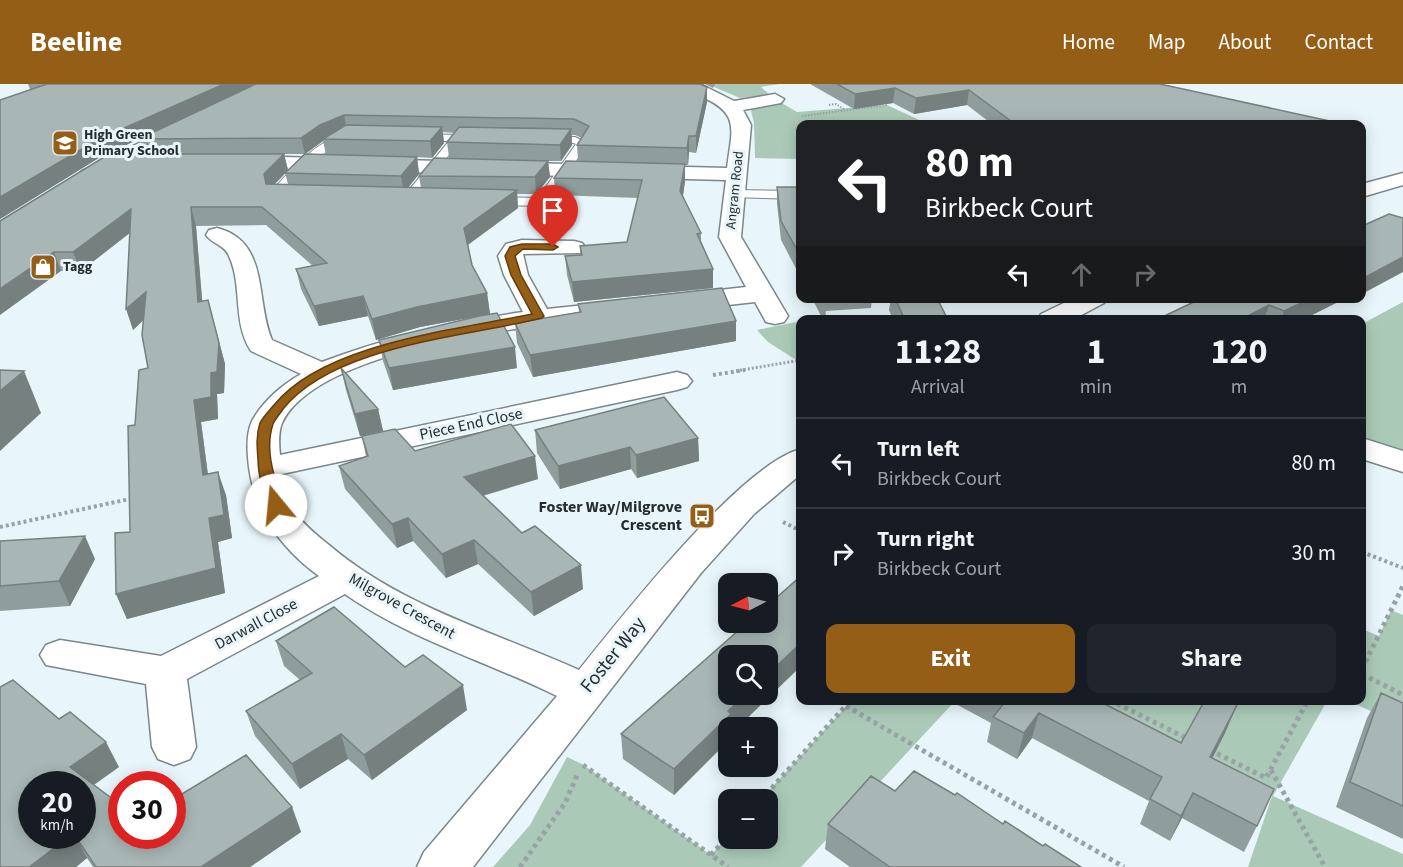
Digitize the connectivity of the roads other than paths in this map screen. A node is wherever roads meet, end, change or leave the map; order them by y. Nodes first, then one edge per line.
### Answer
1 (686, 84) edge
2 (775, 99) dead end
3 (733, 106) junction
4 (202, 118) edge
5 (457, 138) junction
6 (110, 162) junction
7 (154, 162) edge
8 (222, 162) edge
9 (305, 163) junction
10 (436, 166) junction
11 (566, 169) junction
12 (1366, 169) edge
13 (1401, 179) edge
14 (74, 183) edge
15 (736, 184) junction
16 (1366, 190) edge
17 (796, 194) edge
18 (408, 199) junction
19 (217, 235) dead end
20 (574, 248) dead end
21 (1085, 303) edge
22 (770, 304) joint
23 (1060, 315) edge
24 (538, 316) junction
25 (321, 372) junction
26 (677, 381) road end
27 (1366, 449) edge
28 (1403, 462) edge
29 (796, 463) edge
30 (265, 468) junction
31 (347, 577) junction
32 (60, 655) dead end
33 (165, 672) junction
34 (584, 691) junction
35 (174, 747) dead end
36 (442, 867) edge

1 - 3 street
2 - 3 street
3 - 15 street, Angram Road
4 - 6 street
5 - 9 lane
5 - 10 lane
5 - 11 lane
6 - 7 street
6 - 14 street
8 - 9 street
9 - 10 street
9 - 18 lane
10 - 11 street
10 - 18 lane
11 - 15 street
11 - 18 lane
12 - 13 street
13 - 16 street
15 - 17 lane
15 - 22 street, Angram Road
19 - 25 street
20 - 24 street
21 - 23 street
22 - 24 street, Milgrove Crescent
24 - 25 street, Milgrove Crescent
25 - 30 street, Milgrove Crescent
26 - 30 street, Piece End Close
27 - 28 street
29 - 34 street, Foster Way
30 - 31 street, Milgrove Crescent
31 - 33 street, Darwall Close
31 - 34 street, Milgrove Crescent
32 - 33 street
33 - 35 street
34 - 36 street, Foster Way

